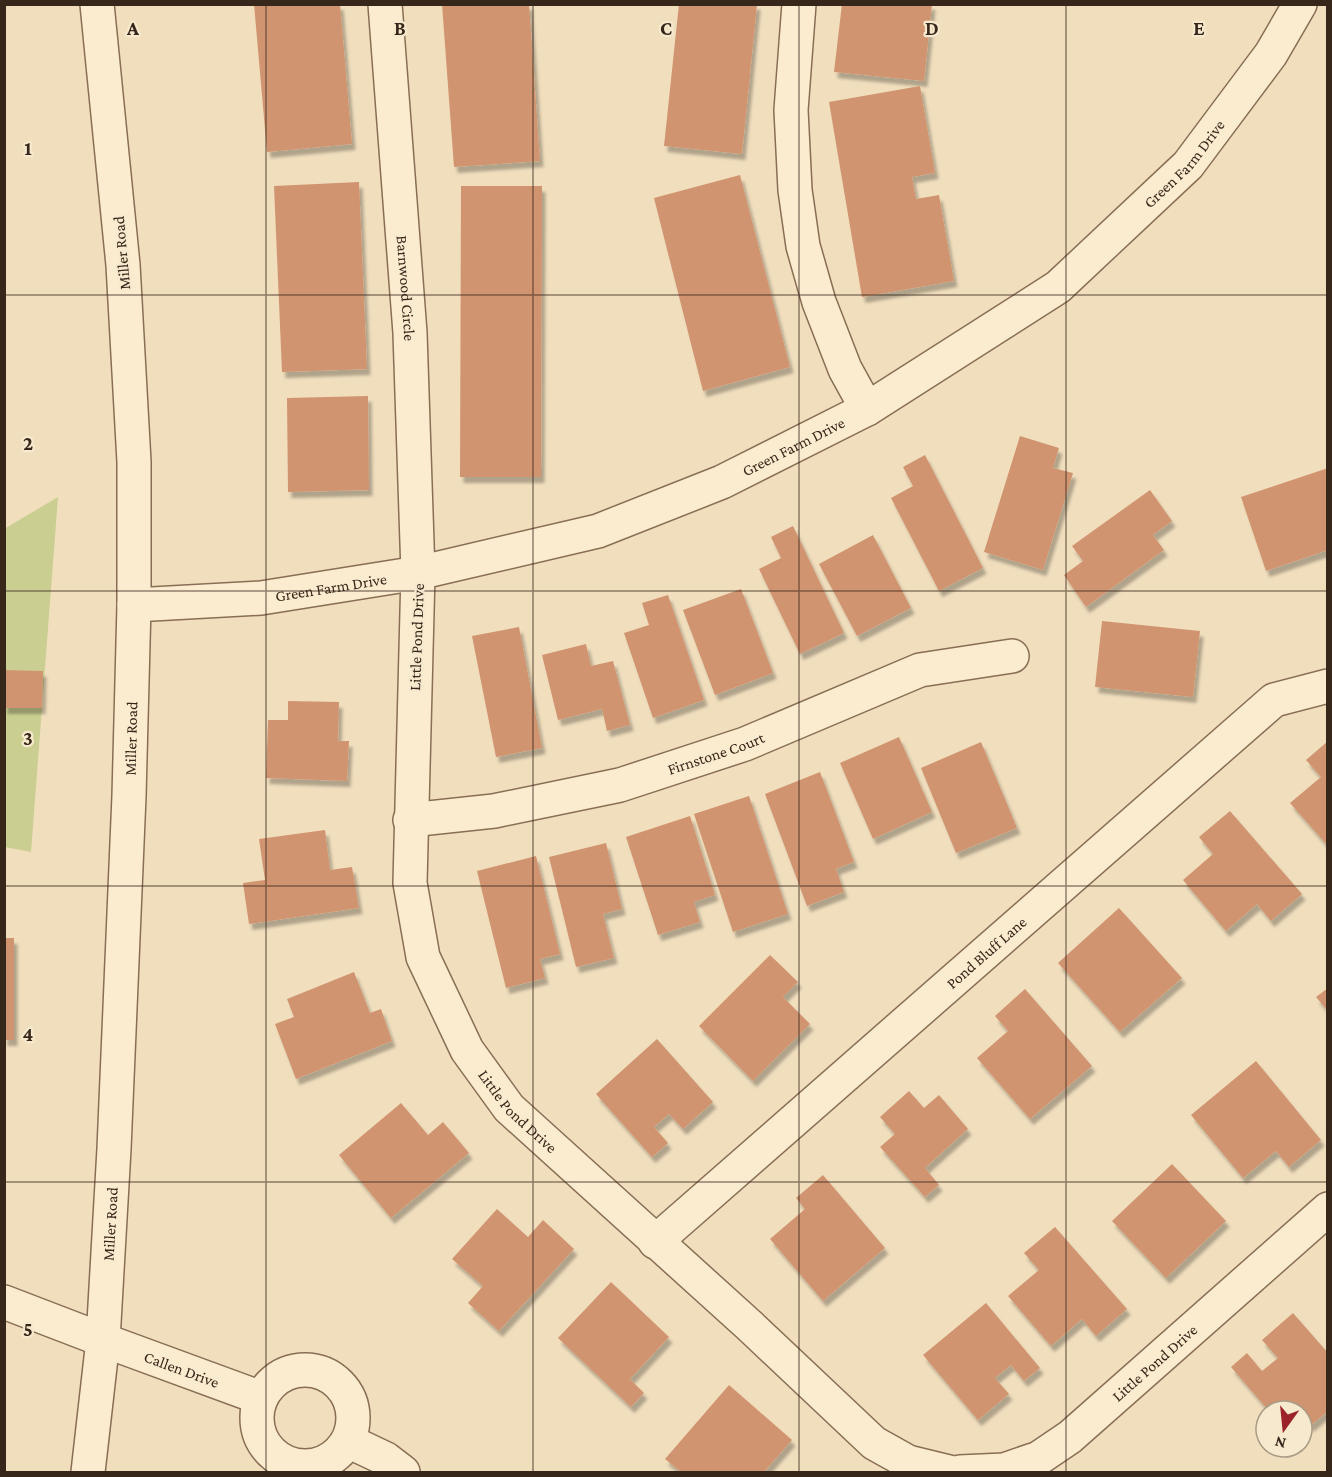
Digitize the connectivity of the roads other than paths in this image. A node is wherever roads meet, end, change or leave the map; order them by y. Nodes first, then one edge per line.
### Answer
1 (97, 4) edge
2 (385, 4) edge
3 (799, 4) edge
4 (1299, 4) edge
5 (867, 409) junction
6 (418, 573) junction
7 (134, 605) junction
8 (1012, 656) dead end
9 (1328, 686) edge
10 (410, 820) junction
11 (1328, 1209) edge
12 (655, 1242) junction
13 (4, 1302) edge
14 (103, 1340) junction
15 (261, 1398) junction
16 (348, 1441) junction
17 (273, 1465) edge
18 (88, 1473) edge
19 (403, 1473) edge
20 (949, 1473) edge
21 (960, 1473) edge

1 - 7 street, Miller Road
2 - 6 street, Barnwood Circle
3 - 5 street
4 - 5 street, Green Farm Drive
5 - 6 street, Green Farm Drive
6 - 7 street, Green Farm Drive
6 - 10 street, Little Pond Drive
7 - 14 street, Miller Road
8 - 10 street, Firnstone Court
9 - 12 street, Pond Bluff Lane
10 - 12 street, Little Pond Drive
11 - 21 street, Little Pond Drive
12 - 20 street, Little Pond Drive
13 - 14 street, Callen Drive
14 - 15 street, Callen Drive
14 - 18 street, Miller Road
15 - 16 street
15 - 17 street
16 - 17 street
16 - 19 street

